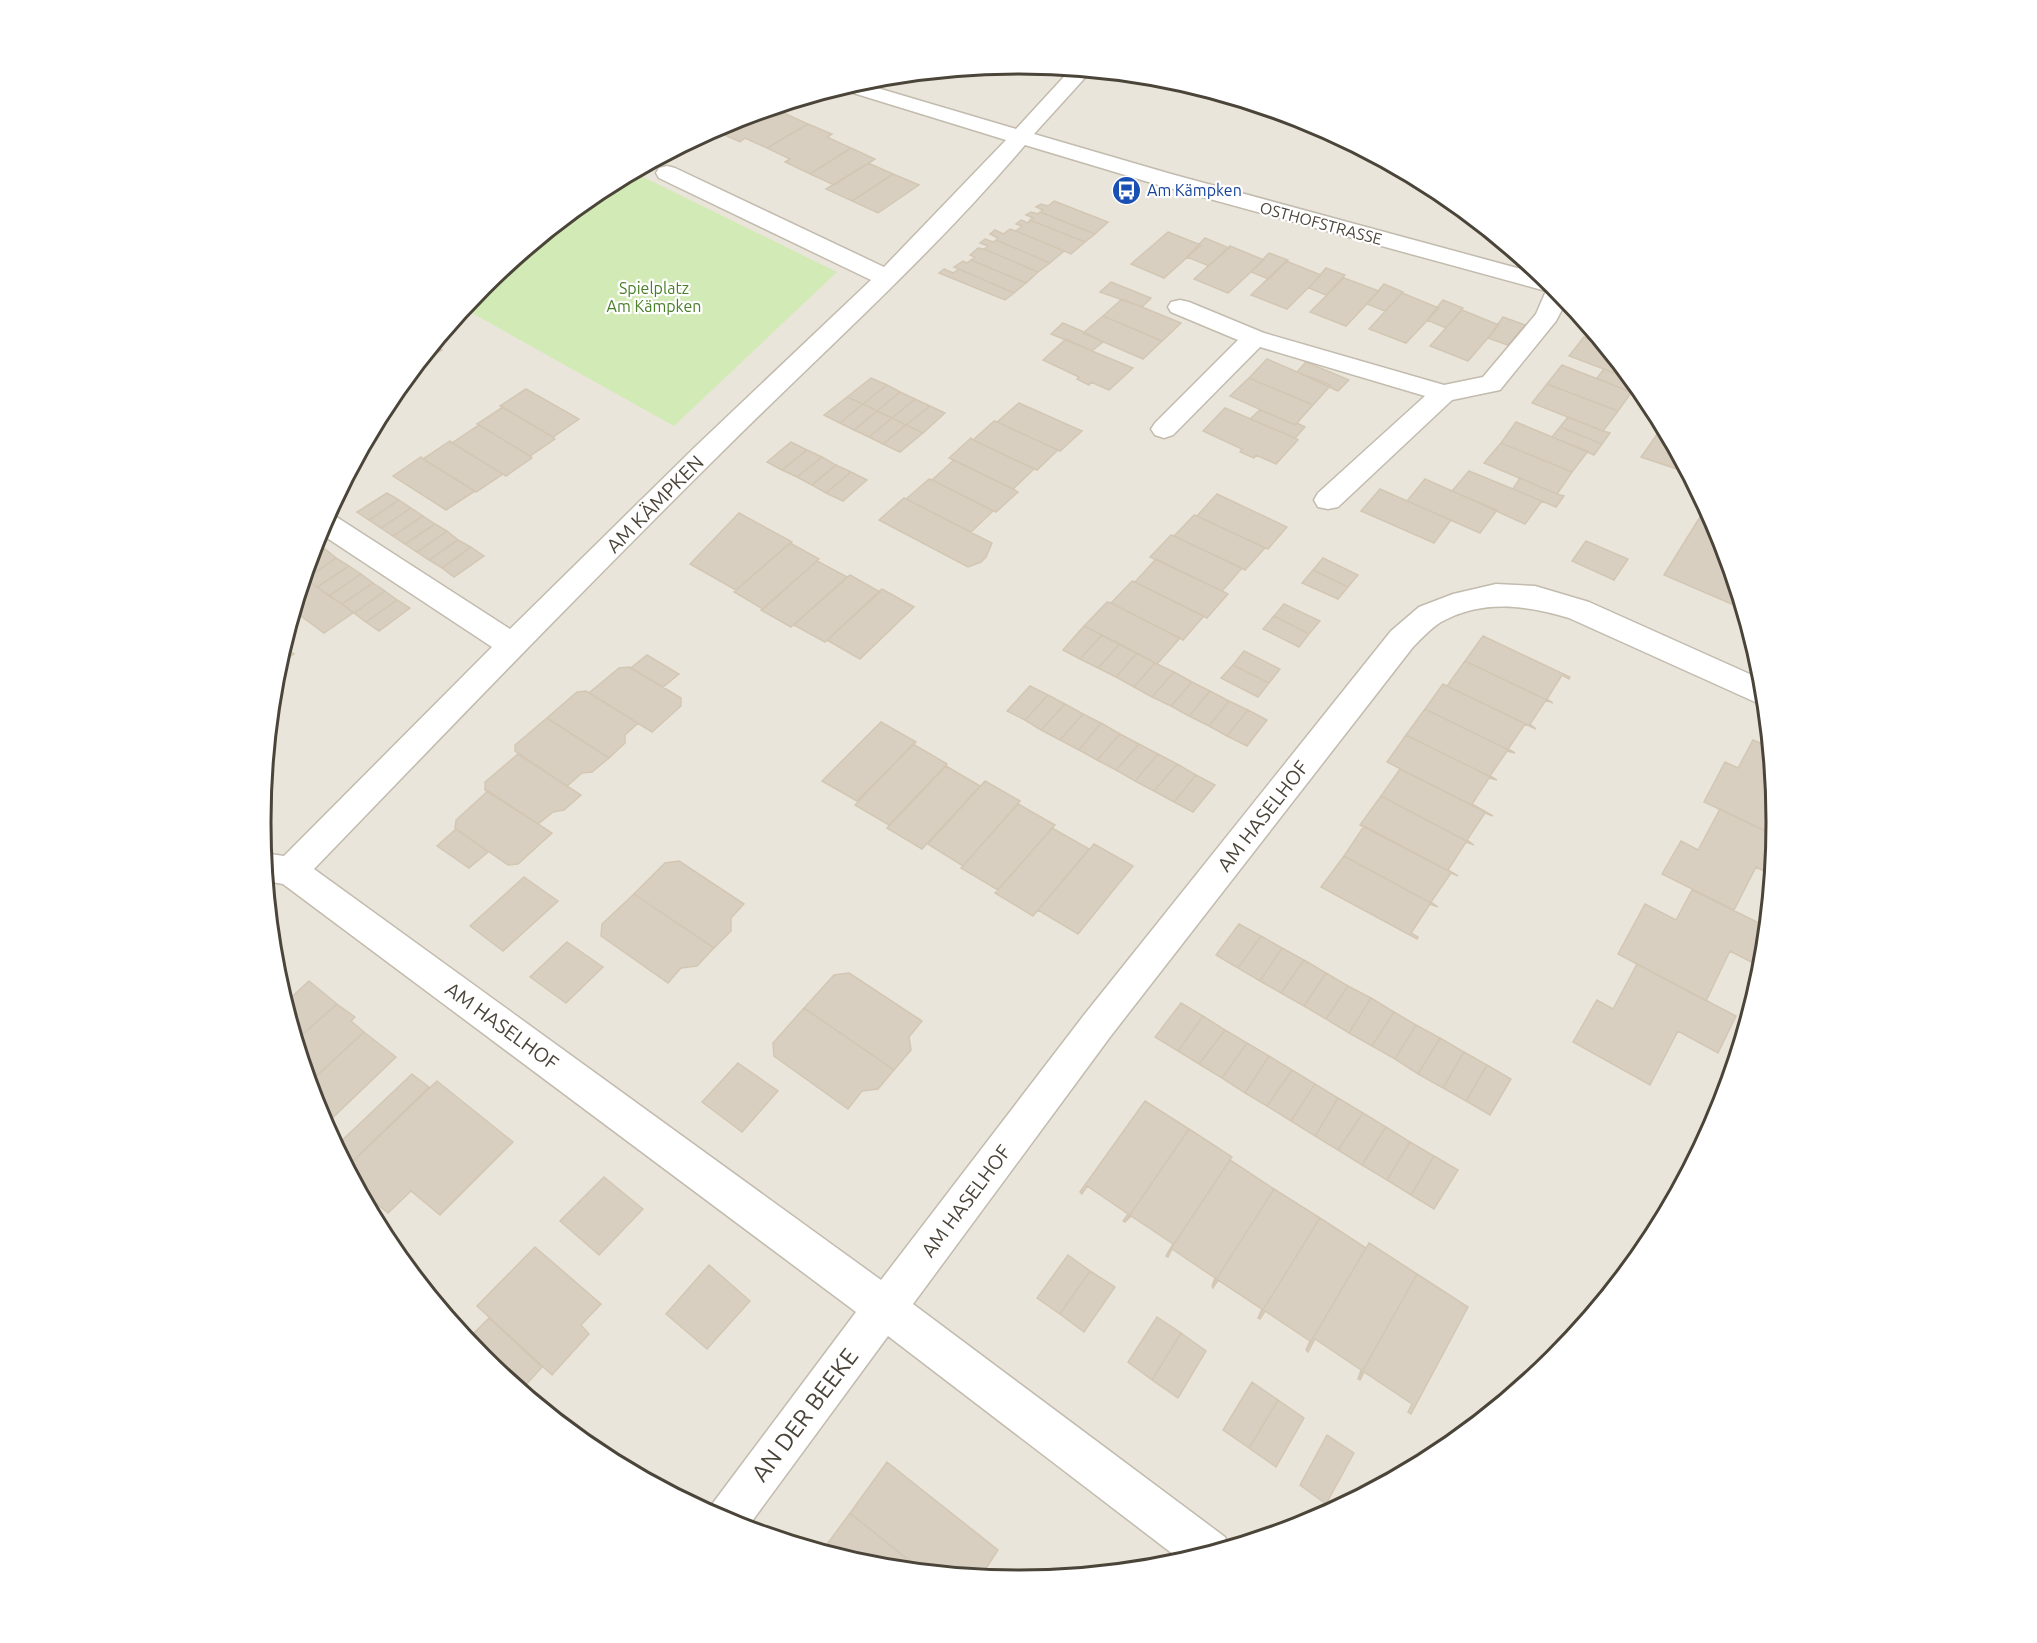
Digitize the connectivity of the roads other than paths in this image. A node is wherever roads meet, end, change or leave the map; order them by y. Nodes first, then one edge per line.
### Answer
1 (1077, 76) edge
2 (863, 90) edge
3 (1019, 138) junction
4 (667, 173) dead end
5 (887, 278) junction
6 (1534, 280) edge
7 (1554, 300) edge
8 (1180, 307) dead end
9 (1255, 338) junction
10 (1444, 393) junction
11 (1164, 429) dead end
12 (1328, 500) dead end
13 (331, 527) edge
14 (512, 645) junction
15 (1754, 690) edge
16 (278, 869) edge
17 (886, 1309) junction
18 (731, 1512) edge
19 (1202, 1546) edge

1 - 3 street, AM KÄMPKEN
2 - 3 street, OSTHOFSTRASSE
3 - 5 street, AM KÄMPKEN
3 - 6 street, OSTHOFSTRASSE
4 - 5 street
5 - 14 street, AM KÄMPKEN
7 - 10 street
8 - 9 street
9 - 10 street
9 - 11 street
10 - 12 street
13 - 14 street
14 - 16 street, AM KÄMPKEN
15 - 17 street, AM HASELHOF
16 - 17 street, AM HASELHOF
17 - 18 street, AN DER BEEKE
17 - 19 street, AM HASELHOF

